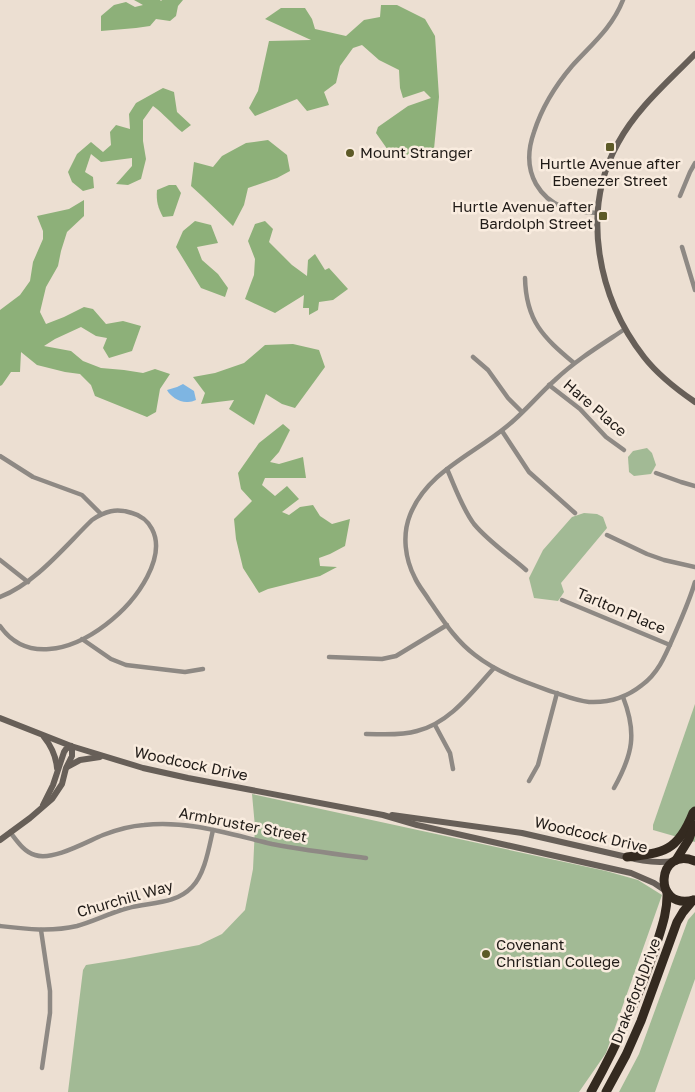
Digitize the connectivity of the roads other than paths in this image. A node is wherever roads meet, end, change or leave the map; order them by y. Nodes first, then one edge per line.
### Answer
1 (623, 0) edge
2 (695, 54) edge
3 (695, 163) edge
4 (680, 196) dead end
5 (598, 213) junction
6 (682, 247) dead end
7 (525, 278) dead end
8 (695, 290) edge
9 (625, 329) junction
10 (473, 357) dead end
11 (574, 363) junction
12 (549, 386) junction
13 (695, 402) edge
14 (522, 412) junction
15 (502, 430) junction
16 (624, 450) dead end
17 (0, 456) edge
18 (447, 469) junction
19 (656, 473) dead end
20 (695, 486) edge
21 (575, 512) dead end
22 (101, 514) junction
23 (607, 535) dead end
24 (0, 560) edge
25 (695, 567) edge
26 (526, 570) dead end
27 (28, 582) junction
28 (695, 582) edge
29 (0, 597) edge
30 (562, 600) dead end
31 (0, 626) edge
32 (447, 626) junction
33 (82, 639) junction
34 (670, 645) junction
35 (330, 658) dead end
36 (494, 668) junction
37 (203, 669) dead end
38 (557, 693) junction
39 (623, 696) junction
40 (0, 718) edge
41 (435, 725) junction
42 (366, 734) dead end
43 (42, 736) junction
44 (71, 746) junction
45 (105, 757) junction
46 (66, 768) junction
47 (453, 769) dead end
48 (58, 772) junction
49 (529, 781) dead end
50 (614, 788) dead end
51 (41, 808) junction
52 (695, 812) edge
53 (383, 815) junction
54 (695, 821) edge
55 (213, 830) junction
56 (10, 832) junction
57 (0, 840) edge
58 (627, 857) junction
59 (366, 858) dead end
60 (676, 860) junction
61 (695, 861) edge
62 (667, 891) junction
63 (694, 900) edge
64 (0, 926) edge
65 (41, 930) junction
66 (42, 1068) dead end
67 (591, 1092) edge
68 (606, 1092) edge

1 - 5 street
2 - 5 main road
3 - 4 street
5 - 9 main road
6 - 8 street
7 - 11 street
9 - 11 street
9 - 13 main road
10 - 14 street
11 - 12 street
12 - 14 street
12 - 16 street, Hare Place
14 - 15 street
15 - 18 street
15 - 21 street
17 - 22 street
18 - 26 street
18 - 32 street
19 - 20 street
22 - 27 street
22 - 33 street
23 - 25 street
24 - 27 street
27 - 29 street
28 - 34 street
30 - 34 street, Tarlton Place
31 - 33 street
32 - 35 street
32 - 36 street
33 - 37 street
34 - 39 street
36 - 38 street
36 - 41 street
38 - 39 street
38 - 49 street
39 - 50 street
40 - 43 main road, Woodcock Drive
41 - 42 street
41 - 47 street
43 - 44 main road, Woodcock Drive
43 - 48 main road
44 - 45 main road, Woodcock Drive
44 - 46 main road
44 - 48 main road
45 - 46 main road
45 - 53 main road, Woodcock Drive
46 - 51 main road
48 - 51 main road
51 - 56 main road
52 - 58 highway
53 - 58 main road, Woodcock Drive
53 - 62 main road, Woodcock Drive
54 - 60 highway
55 - 56 street, Armbruster Street
55 - 59 street, Armbruster Street
55 - 65 street, Churchill Way
56 - 57 main road
58 - 60 main road, Woodcock Drive
60 - 61 highway
60 - 62 highway, Drakeford Drive
62 - 63 highway
62 - 67 highway, Drakeford Drive
63 - 68 highway, Drakeford Drive
64 - 65 street, Churchill Way
65 - 66 street

